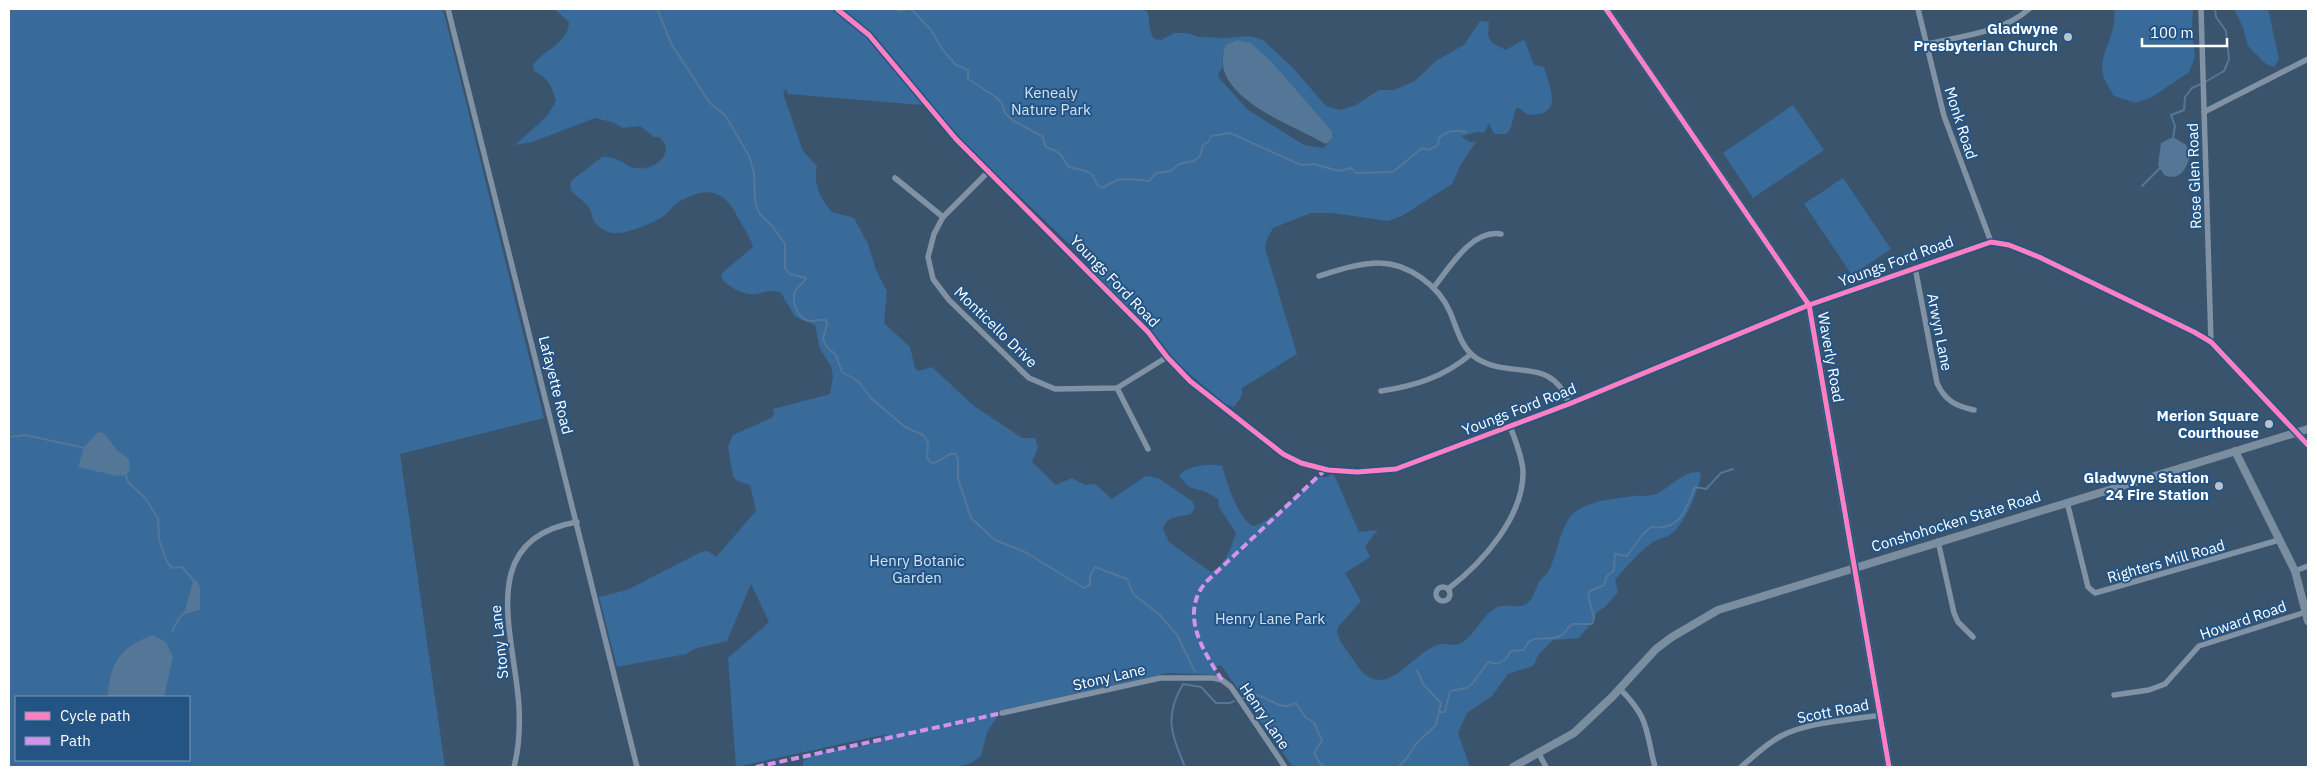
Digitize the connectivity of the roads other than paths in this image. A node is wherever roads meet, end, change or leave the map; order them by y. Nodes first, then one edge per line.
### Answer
1 (448, 9) edge
2 (836, 9) edge
3 (1606, 9) edge
4 (1918, 9) edge
5 (2029, 9) edge
6 (2201, 9) edge
7 (1927, 44) junction
8 (2308, 59) edge
9 (2204, 112) junction
10 (988, 172) junction
11 (895, 178) dead end
12 (943, 217) junction
13 (1501, 234) dead end
14 (1991, 242) junction
15 (1915, 267) junction
16 (1319, 276) dead end
17 (1434, 287) junction
18 (1810, 305) junction
19 (2211, 342) junction
20 (1471, 354) junction
21 (1167, 357) junction
22 (1117, 388) junction
23 (1381, 392) dead end
24 (1569, 404) junction
25 (1974, 410) dead end
26 (1510, 426) junction
27 (2308, 429) edge
28 (2296, 433) junction
29 (2308, 445) edge
30 (1148, 449) dead end
31 (2235, 451) junction
32 (2067, 502) junction
33 (577, 522) junction
34 (2279, 540) junction
35 (1938, 541) junction
36 (2308, 566) edge
37 (1855, 567) junction
38 (2295, 571) junction
39 (1448, 589) dead end
40 (2306, 612) junction
41 (2308, 621) edge
42 (1973, 638) dead end
43 (1222, 680) joint
44 (1620, 689) junction
45 (2114, 695) dead end
46 (1002, 713) dead end
47 (1880, 714) junction
48 (1538, 752) junction
49 (514, 767) edge
50 (637, 767) edge
51 (1285, 767) edge
52 (1513, 767) edge
53 (1546, 767) edge
54 (1655, 767) edge
55 (1741, 767) edge
56 (1889, 767) edge

1 - 33 street, Lafayette Road
2 - 10 street, Youngs Ford Road
3 - 18 street, Waverly Road
4 - 7 street, Monk Road
5 - 7 street
6 - 9 street, Rose Glen Road
7 - 14 street, Monk Road
8 - 9 street
9 - 19 street, Rose Glen Road
10 - 12 street, Monticello Drive
10 - 21 street, Youngs Ford Road
11 - 12 street
12 - 22 street, Monticello Drive
13 - 17 street
14 - 15 street, Youngs Ford Road
14 - 19 street
15 - 18 street, Youngs Ford Road
15 - 25 street, Arwyn Lane
16 - 17 street
17 - 20 street
18 - 24 street, Youngs Ford Road
18 - 37 street, Waverly Road
19 - 28 street
20 - 23 street
20 - 24 street
21 - 22 street
21 - 26 street, Youngs Ford Road
22 - 30 street
24 - 26 street, Youngs Ford Road
26 - 39 street
27 - 28 street, Conshohocken State Road
28 - 29 street
28 - 31 street, Conshohocken State Road
31 - 32 street, Conshohocken State Road
31 - 34 street
32 - 34 street, Righters Mill Road
32 - 35 street, Conshohocken State Road
33 - 49 street, Stony Lane
33 - 50 street, Lafayette Road
34 - 38 street
35 - 37 street, Conshohocken State Road
35 - 42 street
36 - 38 street
37 - 44 street, Conshohocken State Road
37 - 47 street, Waverly Road
38 - 40 street
40 - 41 street
40 - 45 street, Howard Road
43 - 46 street, Stony Lane
43 - 51 street, Henry Lane
44 - 48 street, Conshohocken State Road
44 - 54 street
47 - 55 street, Scott Road
47 - 56 street, Waverly Road
48 - 52 street, Conshohocken State Road
48 - 53 street

